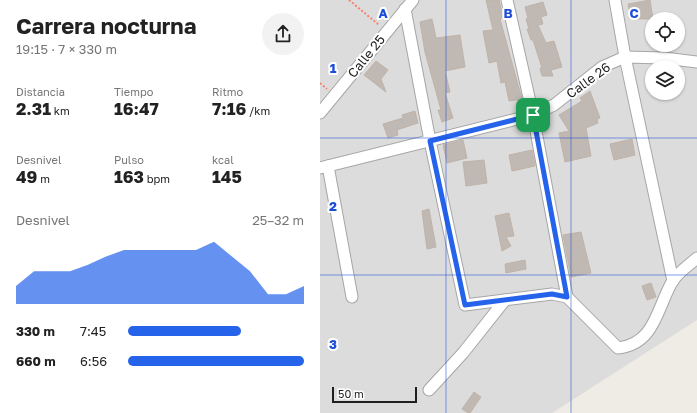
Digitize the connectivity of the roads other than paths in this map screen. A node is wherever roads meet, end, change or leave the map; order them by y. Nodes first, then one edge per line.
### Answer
1 (413, 0) edge
2 (507, 0) edge
3 (615, 0) edge
4 (405, 9) junction
5 (625, 57) junction
6 (697, 62) edge
7 (320, 113) edge
8 (533, 115) junction
9 (430, 141) junction
10 (324, 167) edge
11 (697, 258) edge
12 (673, 281) junction
13 (352, 297) dead end
14 (567, 297) junction
15 (505, 300) junction
16 (429, 390) dead end

1 - 4 street, Calle 25
2 - 8 street
3 - 5 street
4 - 7 street, Calle 25
4 - 9 street
5 - 6 street, Calle 26
5 - 8 street, Calle 26
5 - 12 street
8 - 9 street, Calle 26
8 - 14 street
9 - 10 street, Calle 26
9 - 15 street
10 - 13 street
11 - 12 street
12 - 14 street
14 - 15 street
15 - 16 street

